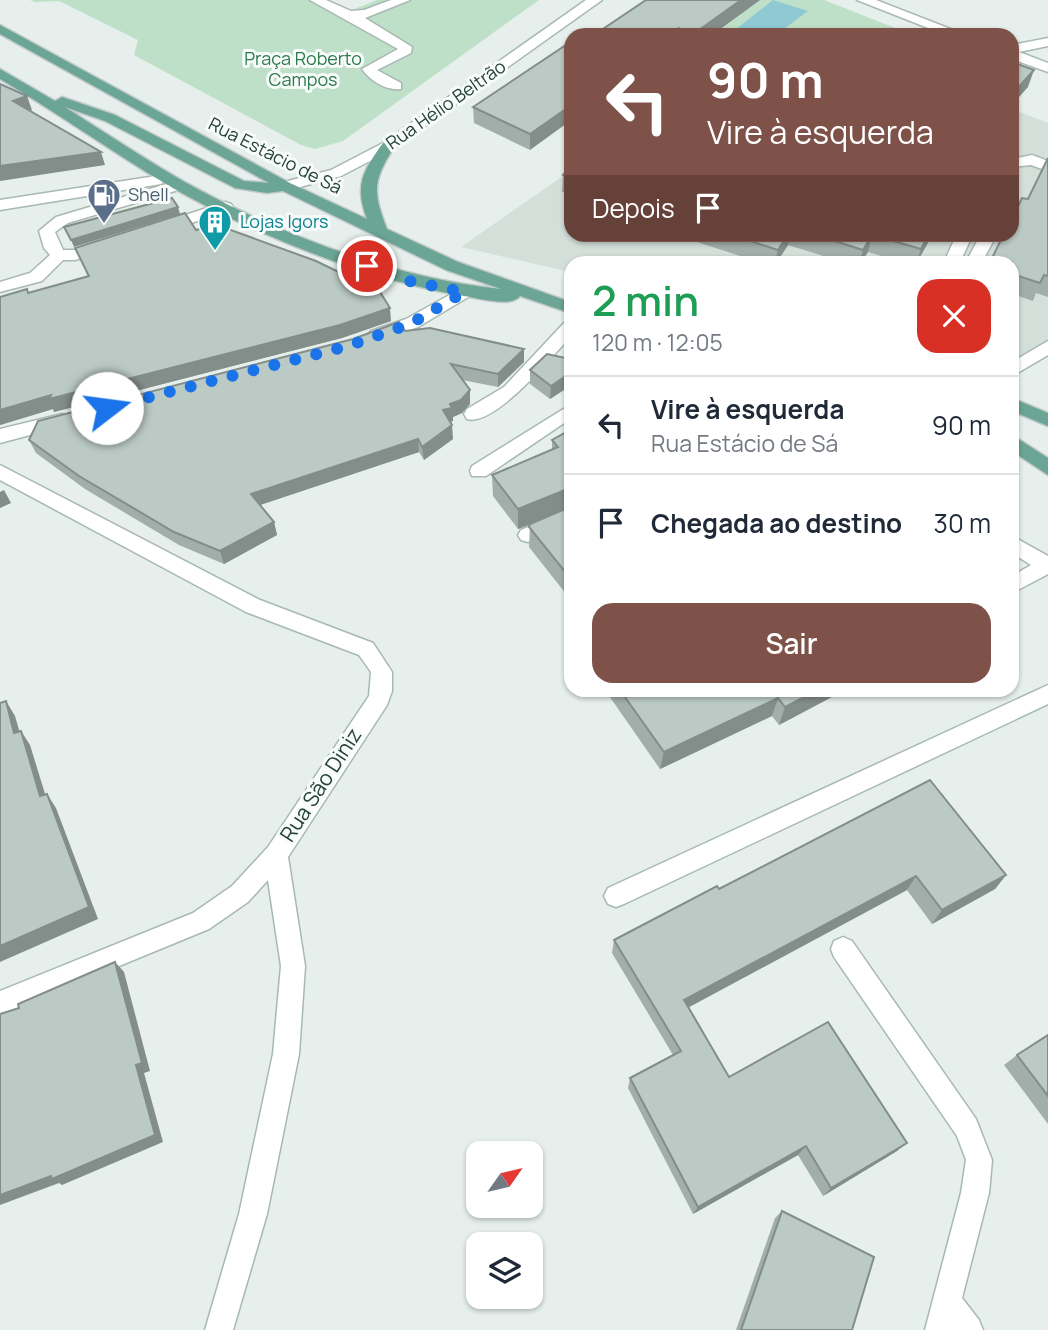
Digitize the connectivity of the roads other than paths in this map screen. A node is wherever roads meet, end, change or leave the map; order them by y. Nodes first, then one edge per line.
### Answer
1 (317, 0) edge
2 (402, 0) edge
3 (565, 0) edge
4 (595, 0) edge
5 (863, 0) edge
6 (583, 9) junction
7 (354, 17) junction
8 (940, 28) edge
9 (0, 29) edge
10 (1048, 42) edge
11 (1019, 48) edge
12 (1019, 57) edge
13 (1048, 68) edge
14 (0, 73) edge
15 (396, 86) dead end
16 (24, 87) junction
17 (388, 146) junction
18 (1019, 162) edge
19 (1048, 166) edge
20 (175, 182) junction
21 (285, 186) junction
22 (0, 205) edge
23 (225, 207) junction
24 (379, 229) junction
25 (150, 231) edge
26 (113, 243) edge
27 (59, 255) junction
28 (0, 287) edge
29 (464, 292) junction
30 (541, 299) junction
31 (564, 305) edge
32 (564, 333) edge
33 (360, 341) edge
34 (1048, 347) edge
35 (1019, 366) edge
36 (1019, 407) edge
37 (473, 414) dead end
38 (80, 415) edge
39 (564, 415) edge
40 (1048, 420) edge
41 (0, 436) edge
42 (1019, 447) edge
43 (1048, 468) edge
44 (479, 471) dead end
45 (0, 472) edge
46 (564, 520) edge
47 (528, 535) edge
48 (1019, 548) edge
49 (1047, 566) edge
50 (1019, 581) edge
51 (1048, 694) edge
52 (276, 855) junction
53 (615, 896) dead end
54 (843, 948) dead end
55 (0, 1003) edge
56 (947, 1302) junction
57 (219, 1330) edge
58 (939, 1330) edge
59 (969, 1330) edge

1 - 7 street
2 - 7 street
3 - 6 street
4 - 6 street, Rua Hélio Beltrão
5 - 8 street
6 - 17 street, Rua Hélio Beltrão
7 - 15 street
9 - 21 main road, Rua Estácio de Sá
10 - 11 street
12 - 13 street
14 - 16 main road, Rua Estácio de Sá
16 - 20 main road, Rua Estácio de Sá
16 - 21 main road
17 - 21 street, Rua Hélio Beltrão
17 - 24 main road
18 - 19 street
20 - 22 street
20 - 23 main road, Rua Estácio de Sá
20 - 27 street
21 - 24 main road, Rua Estácio de Sá
23 - 25 street
23 - 29 main road, Rua Estácio de Sá
24 - 30 main road, Rua Estácio de Sá
26 - 27 street
27 - 28 street
29 - 30 main road, Rua Estácio de Sá
29 - 33 street
30 - 31 main road, Rua Estácio de Sá
32 - 37 street
34 - 35 street
36 - 40 main road
38 - 41 street
39 - 44 street
42 - 43 main road
45 - 52 street, Rua São Diniz
46 - 47 street
48 - 49 street
49 - 50 street
51 - 53 street
52 - 55 street
52 - 57 street, Rua São Diniz
54 - 56 street
56 - 58 street
56 - 59 street

